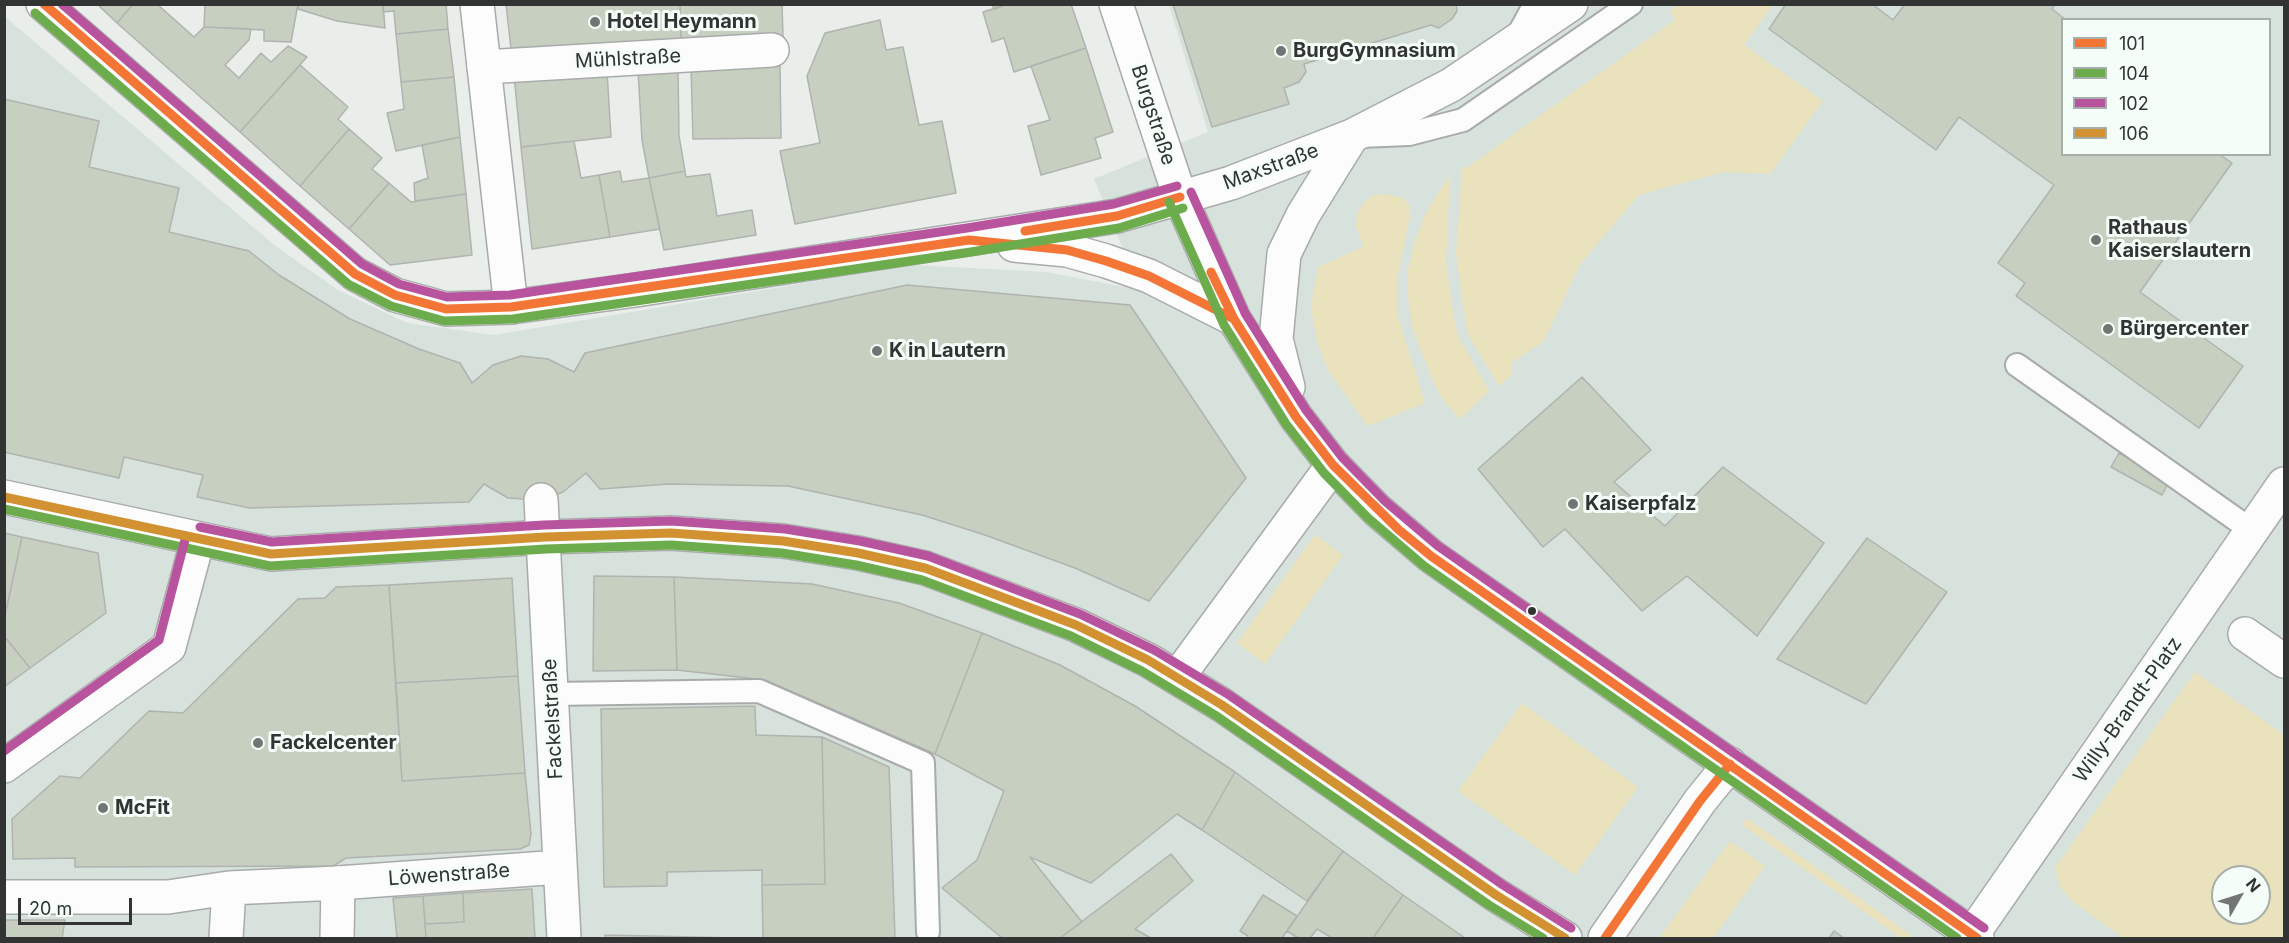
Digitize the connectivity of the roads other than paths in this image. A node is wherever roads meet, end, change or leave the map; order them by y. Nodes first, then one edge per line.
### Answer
1 (477, 4) edge
2 (1116, 4) edge
3 (1535, 4) edge
4 (1571, 4) edge
5 (1631, 4) edge
6 (40, 6) edge
7 (1511, 47) junction
8 (772, 50) dead end
9 (484, 67) junction
10 (1352, 136) junction
11 (1180, 197) junction
12 (969, 240) junction
13 (511, 307) junction
14 (1234, 319) junction
15 (2017, 365) dead end
16 (1296, 417) junction
17 (1333, 465) junction
18 (2284, 484) edge
19 (4, 497) edge
20 (541, 500) dead end
21 (2254, 532) junction
22 (545, 537) junction
23 (198, 539) junction
24 (2245, 634) dead end
25 (2284, 661) edge
26 (1177, 678) junction
27 (552, 694) junction
28 (1730, 764) junction
29 (4, 766) edge
30 (560, 867) junction
31 (230, 878) junction
32 (338, 883) junction
33 (4, 897) edge
34 (928, 932) dead end
35 (1974, 937) edge
36 (226, 939) edge
37 (337, 939) edge
38 (564, 939) edge
39 (1565, 939) edge
40 (1605, 939) edge

1 - 9 street
2 - 11 street, Burgstraße
3 - 7 lane
4 - 7 street, Maxstraße
5 - 10 lane
6 - 13 street, Maxstraße
7 - 10 street, Maxstraße
8 - 9 street, Mühlstraße
9 - 13 street
10 - 11 street, Maxstraße
10 - 16 street
11 - 12 street, Maxstraße
11 - 14 street, Burgstraße
12 - 13 street, Maxstraße
12 - 14 street
14 - 16 street, Burgstraße
15 - 21 lane
16 - 17 street, Burgstraße
17 - 26 street
17 - 28 street, Burgstraße
18 - 21 street, Willy-Brandt-Platz
19 - 23 street
20 - 22 street, Fackelstraße
21 - 35 street, Willy-Brandt-Platz
22 - 23 street
22 - 26 street
22 - 27 street, Fackelstraße
23 - 29 street
24 - 25 street
26 - 39 street
27 - 30 street, Fackelstraße
27 - 34 lane
28 - 35 street, Burgstraße
28 - 40 street
30 - 32 street, Löwenstraße
30 - 38 street, Fackelstraße
31 - 32 street, Löwenstraße
31 - 33 street, Löwenstraße
31 - 36 street
32 - 37 street

